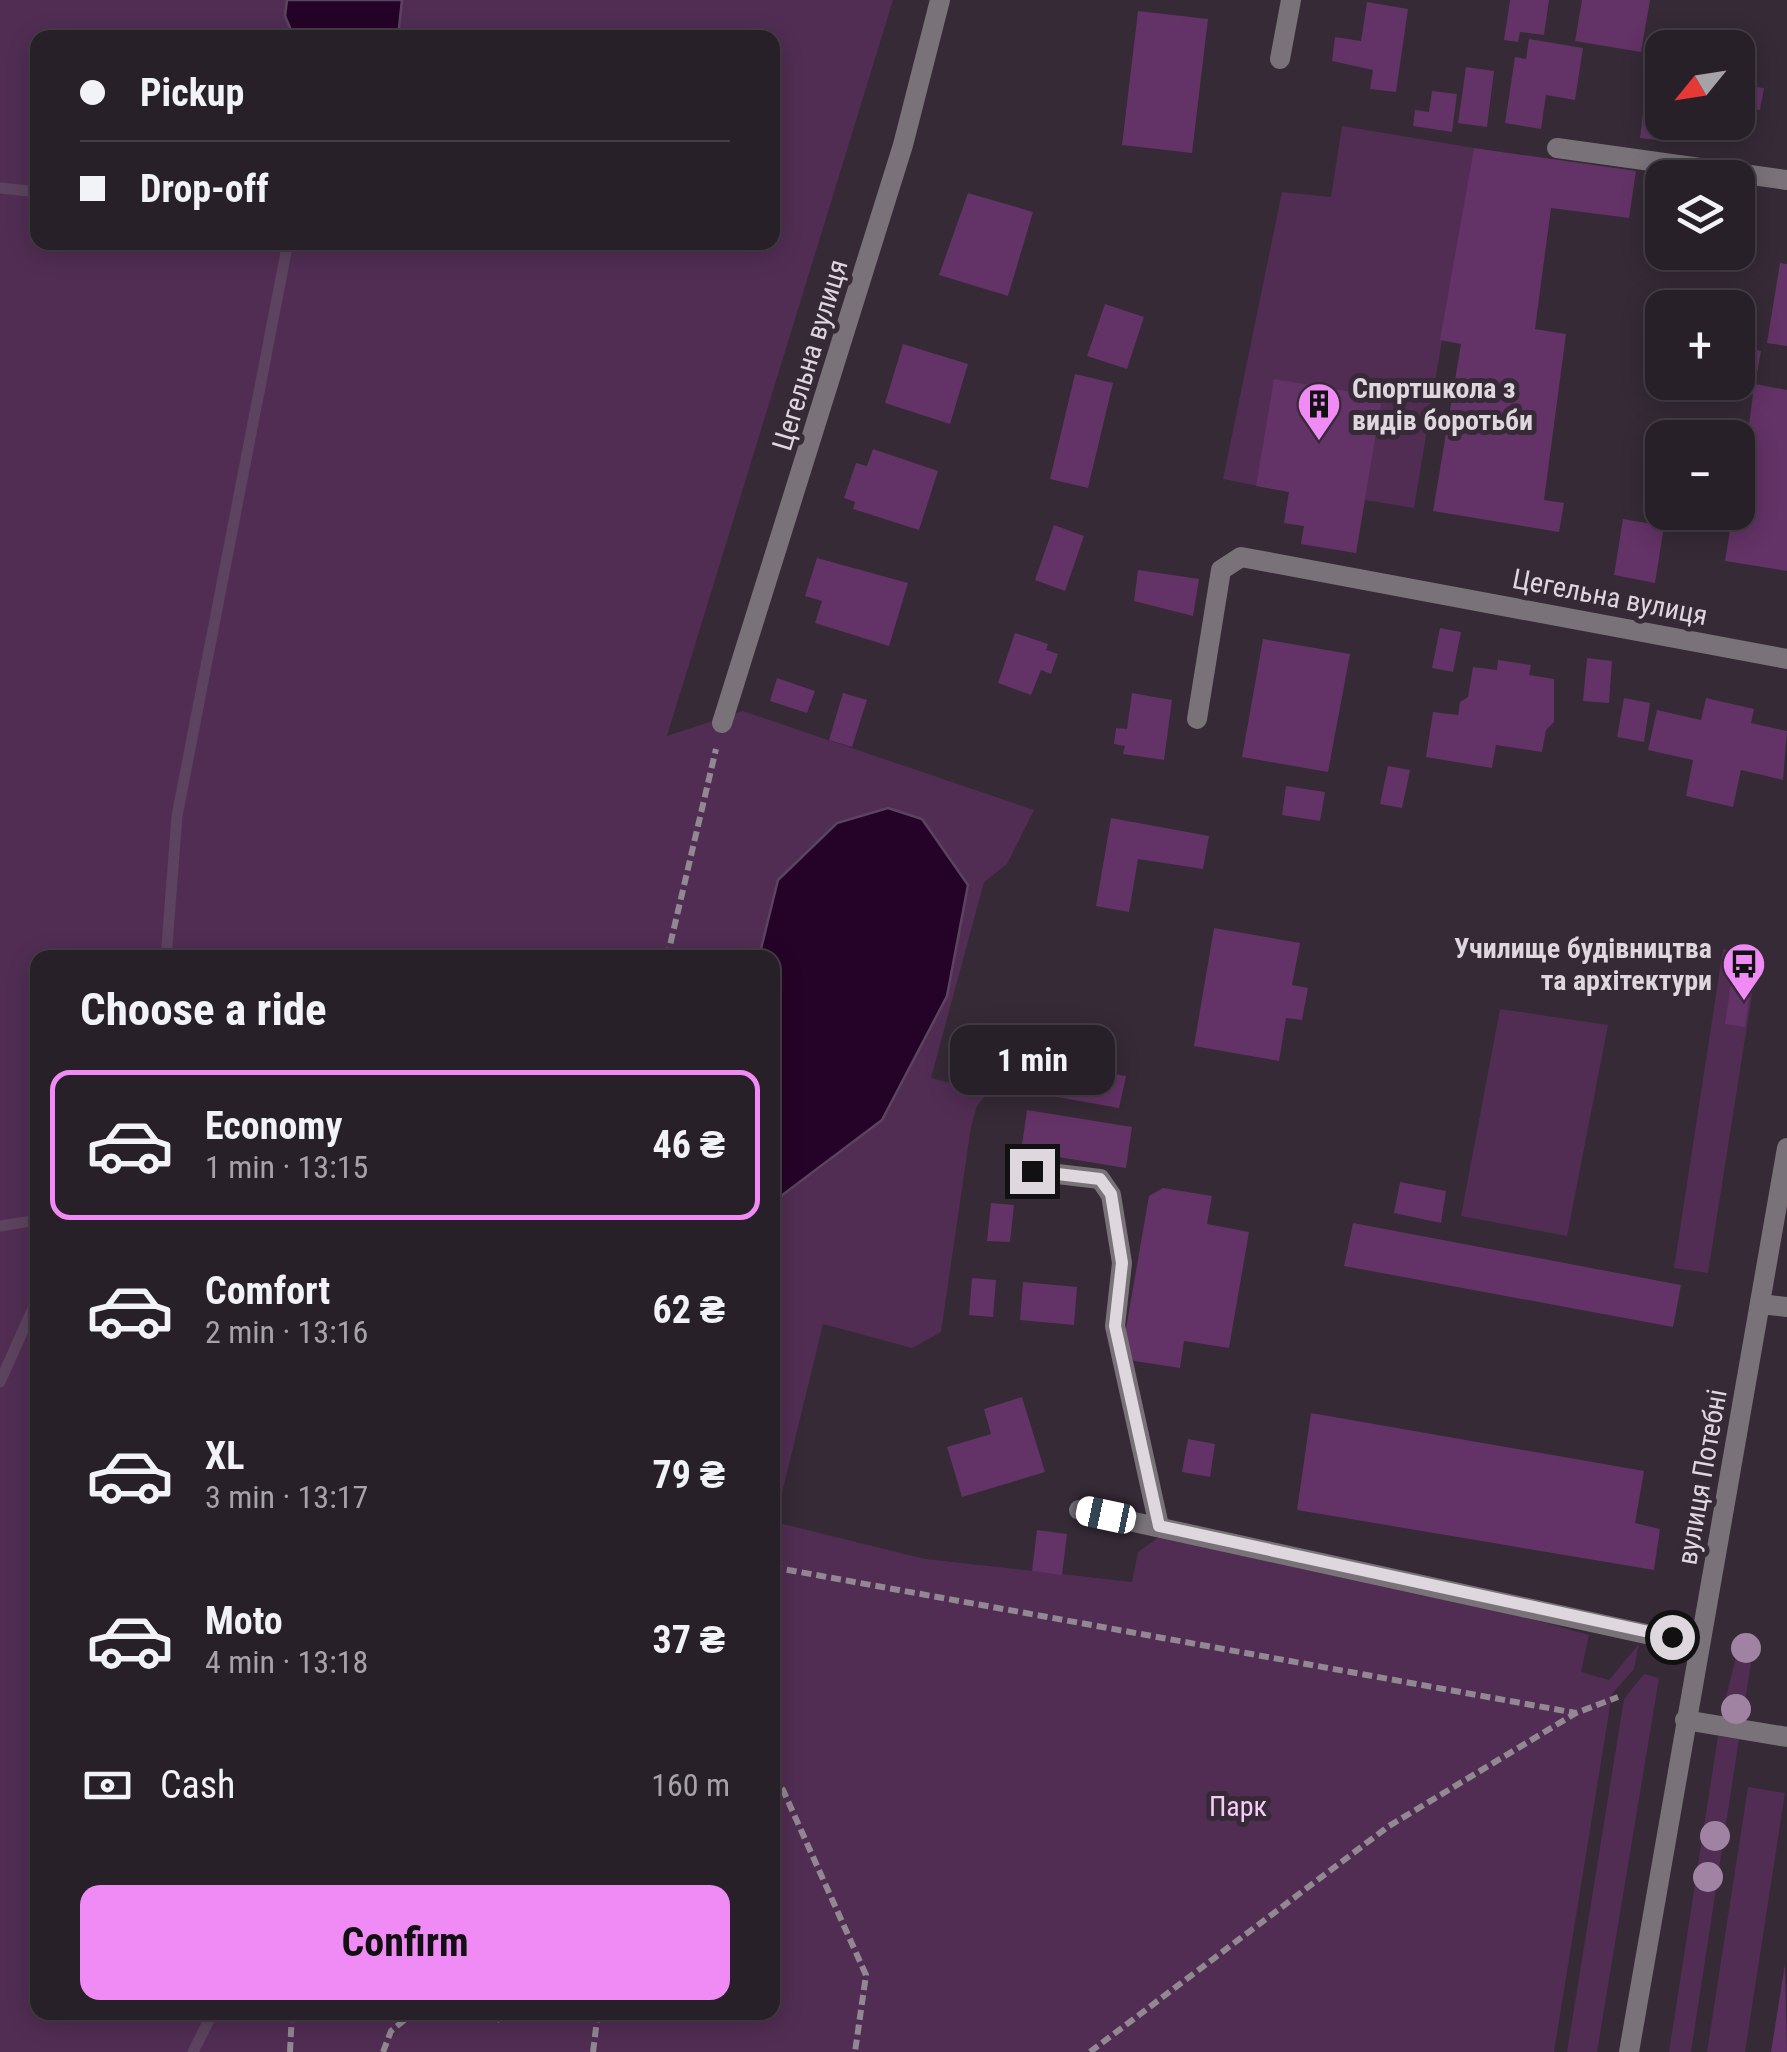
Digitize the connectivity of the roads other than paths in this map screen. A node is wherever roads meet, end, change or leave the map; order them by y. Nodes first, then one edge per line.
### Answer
1 (940, 0) edge
2 (1291, 0) edge
3 (1280, 58) dead end
4 (1557, 148) dead end
5 (1787, 180) edge
6 (1787, 659) edge
7 (1198, 719) dead end
8 (722, 724) road end
9 (1787, 1148) edge
10 (1032, 1171) dead end
11 (1760, 1304) junction
12 (1787, 1307) edge
13 (1079, 1510) dead end
14 (1159, 1526) junction
15 (1698, 1639) junction
16 (1685, 1720) junction
17 (1787, 1737) edge
18 (1629, 2052) edge

1 - 8 street, Цегельна вулиця
2 - 3 street
4 - 5 street
6 - 7 street, Цегельна вулиця
9 - 11 street, вулиця Потебні
10 - 14 street
11 - 12 street
11 - 15 street, вулиця Потебні
13 - 14 street
14 - 15 street
15 - 16 street, вулиця Потебні
16 - 17 street
16 - 18 street, вулиця Потебні

